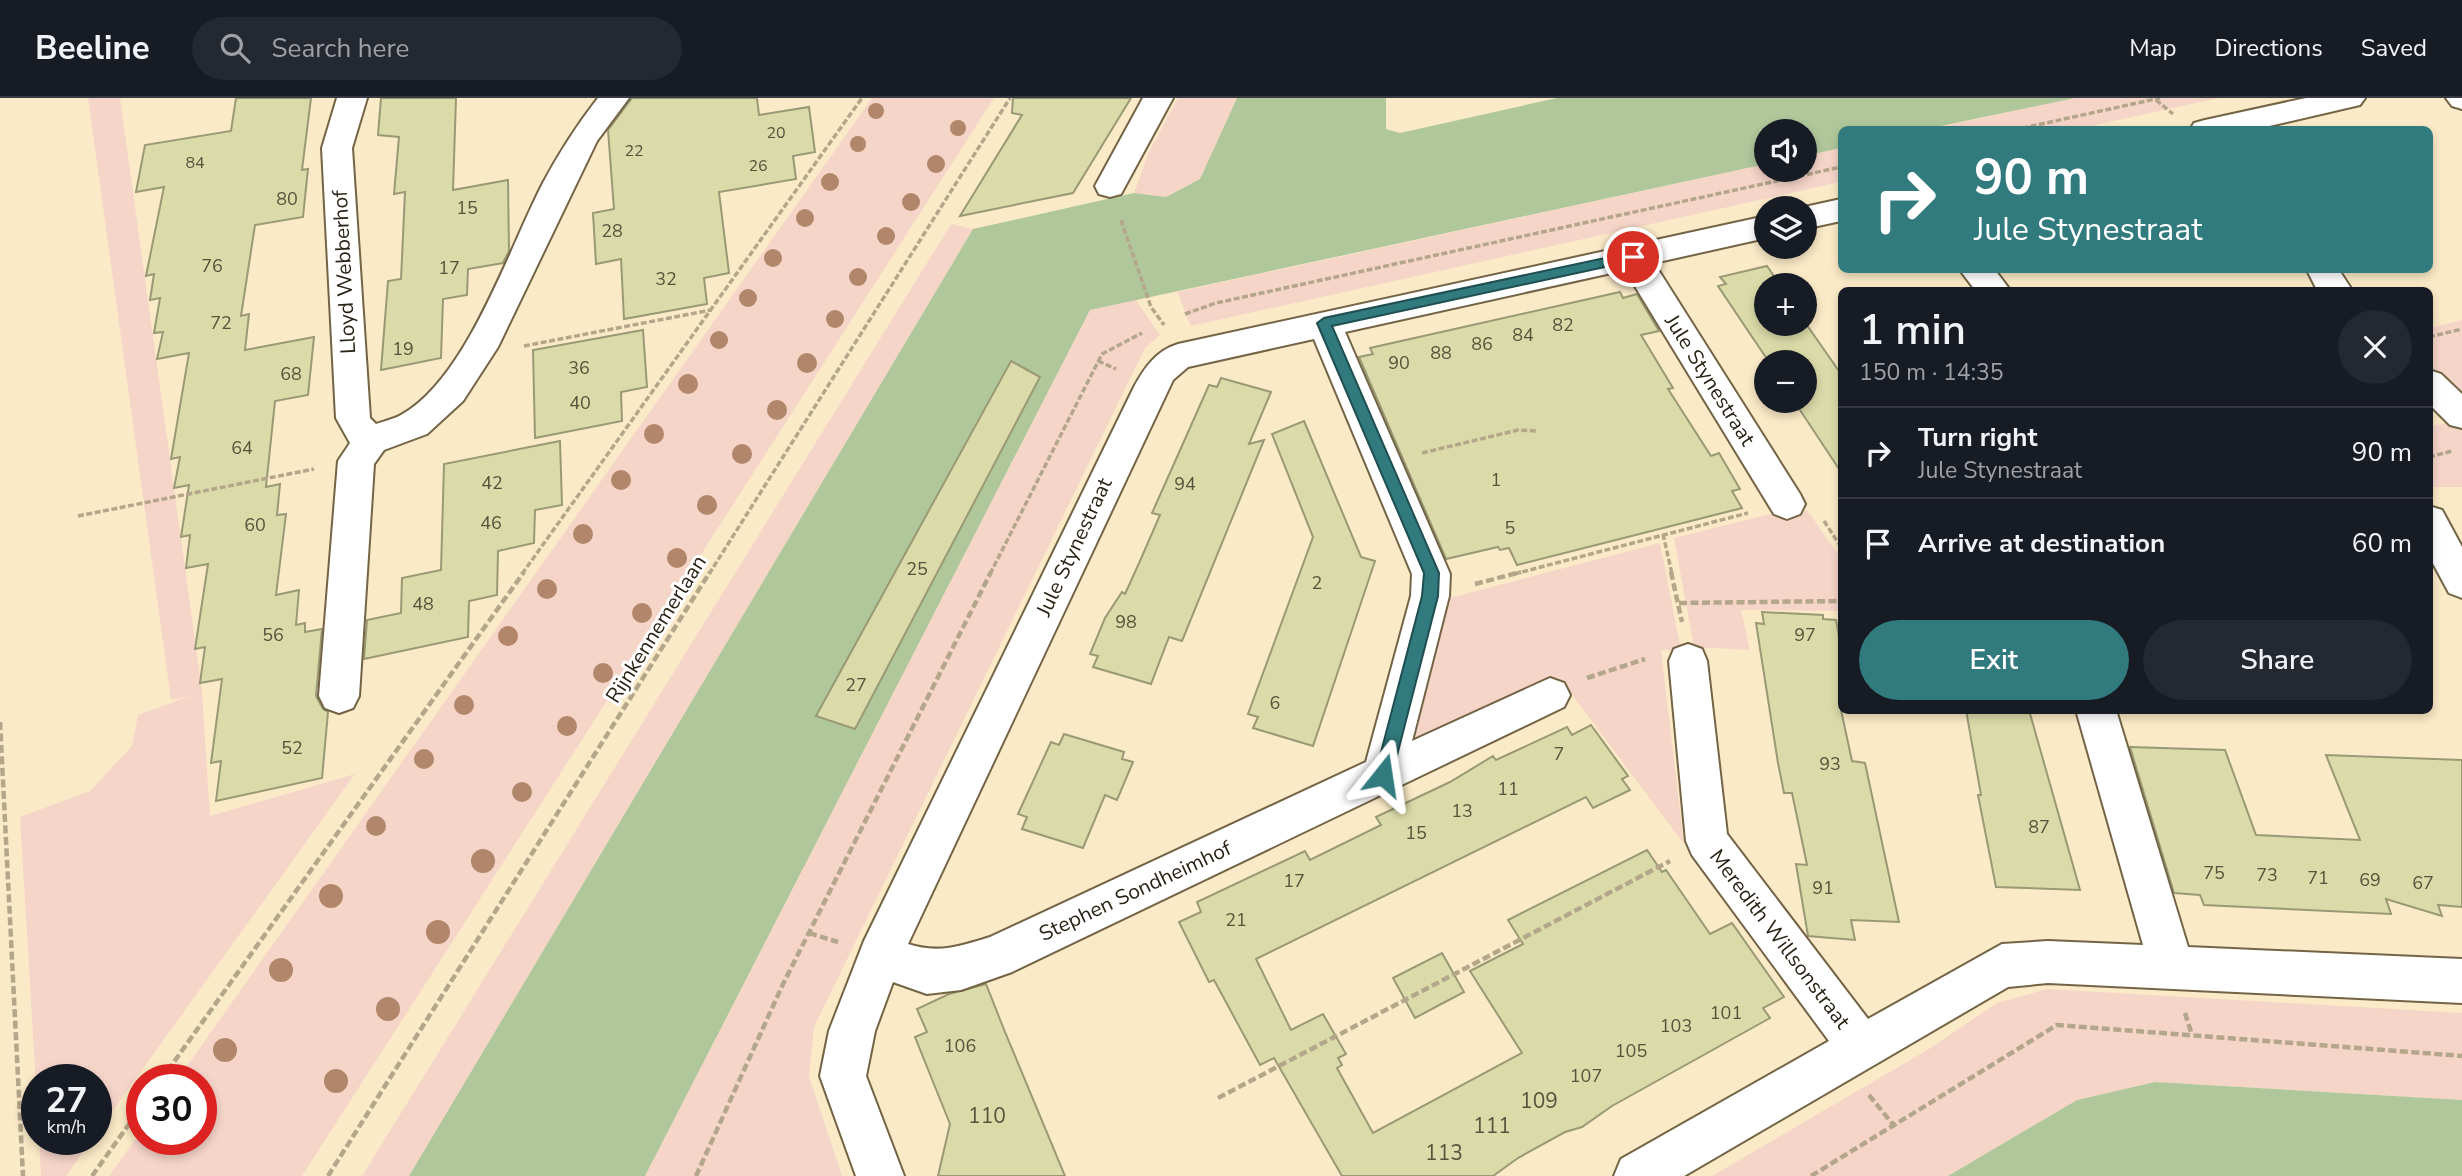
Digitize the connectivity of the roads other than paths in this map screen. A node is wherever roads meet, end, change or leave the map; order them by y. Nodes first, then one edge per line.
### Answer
1 (352, 98) edge
2 (614, 98) edge
3 (1158, 98) edge
4 (2350, 98) edge
5 (2223, 126) edge
6 (1110, 186) road end
7 (1838, 210) edge
8 (1817, 215) edge
9 (1754, 230) edge
10 (1633, 257) junction
11 (1979, 273) edge
12 (1991, 287) edge
13 (1324, 323) junction
14 (2433, 387) edge
15 (2462, 415) edge
16 (364, 450) junction
17 (1787, 504) road end
18 (2433, 528) edge
19 (2462, 582) edge
20 (1688, 661) road end
21 (1550, 695) road end
22 (340, 696) dead end
23 (2097, 714) edge
24 (1383, 775) junction
25 (880, 956) junction
26 (2172, 968) junction
27 (2462, 981) edge
28 (1861, 1047) junction
29 (880, 1176) edge
30 (1638, 1176) edge

1 - 16 street, Lloyd Webberhof
2 - 16 street
3 - 6 street
4 - 5 street
7 - 8 street
9 - 10 street, Jule Stynestraat
10 - 13 street, Jule Stynestraat
10 - 17 street, Jule Stynestraat
11 - 12 street
13 - 24 street
13 - 25 street, Jule Stynestraat
14 - 15 street
16 - 22 street
18 - 19 street
20 - 28 street, Meredith Willsonstraat
21 - 24 street, Stephen Sondheimhof
23 - 26 street
24 - 25 street, Stephen Sondheimhof
25 - 29 street, Jule Stynestraat
26 - 27 street, Meredith Willsonstraat
26 - 28 street, Meredith Willsonstraat
28 - 30 street, Meredith Willsonstraat

